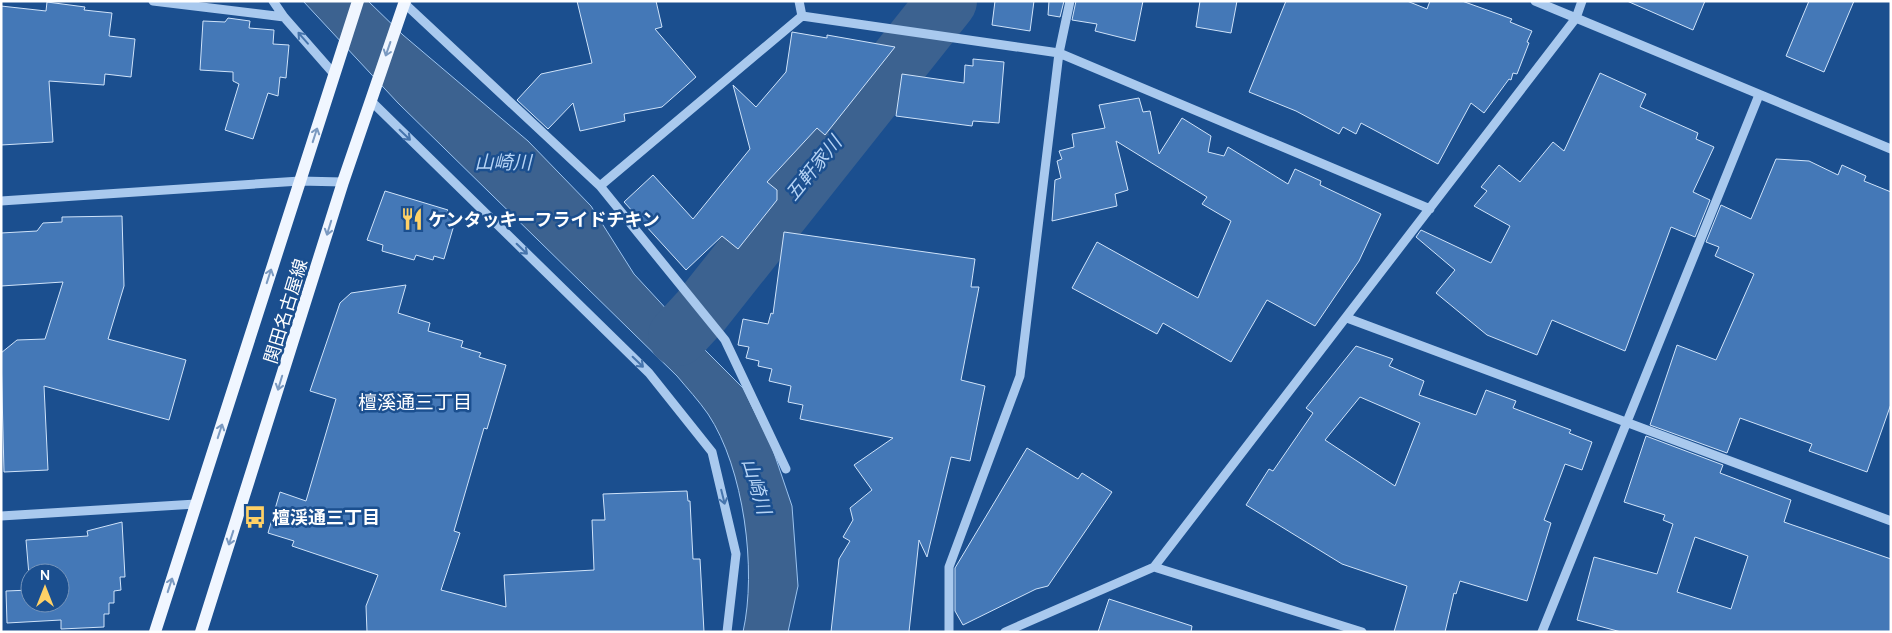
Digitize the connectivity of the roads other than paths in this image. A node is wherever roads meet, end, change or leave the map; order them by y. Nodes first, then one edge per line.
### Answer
1 (154, 1) edge
2 (273, 1) edge
3 (358, 1) edge
4 (799, 1) edge
5 (1070, 1) edge
6 (1535, 1) edge
7 (1582, 1) edge
8 (404, 2) edge
9 (802, 16) junction
10 (284, 17) junction
11 (1576, 18) junction
12 (1059, 53) junction
13 (334, 74) junction
14 (1759, 95) junction
15 (370, 101) junction
16 (1891, 149) edge
17 (300, 181) junction
18 (344, 182) junction
19 (600, 186) junction
20 (1, 201) edge
21 (1430, 209) junction
22 (1347, 318) junction
23 (1626, 421) junction
24 (786, 469) dead end
25 (196, 504) junction
26 (1, 516) edge
27 (1891, 521) edge
28 (1154, 567) junction
29 (155, 632) edge
30 (201, 632) edge
31 (727, 632) edge
32 (949, 632) edge
33 (1005, 632) edge
34 (1362, 632) edge
35 (1542, 632) edge

1 - 10 street
2 - 10 street
3 - 13 main road, 関田名古屋線
4 - 9 street
5 - 12 street
6 - 11 street
7 - 11 street
8 -> 15 main road, 関田名古屋線
8 - 19 street
9 - 12 street
9 - 19 street
13 -> 10 street
11 - 14 street
11 - 21 street
12 - 21 street
12 - 32 street
17 -> 13 main road, 関田名古屋線
14 - 16 street
14 - 23 street
15 - 18 main road, 関田名古屋線
15 -> 31 street
17 - 18 street
17 - 20 street
25 -> 17 main road, 関田名古屋線
18 -> 30 main road, 関田名古屋線
19 - 24 street
21 - 22 street
22 - 23 street
22 - 28 street
23 - 27 street
23 - 35 street
25 - 26 street
29 -> 25 main road, 関田名古屋線
28 - 33 street
28 - 34 street

